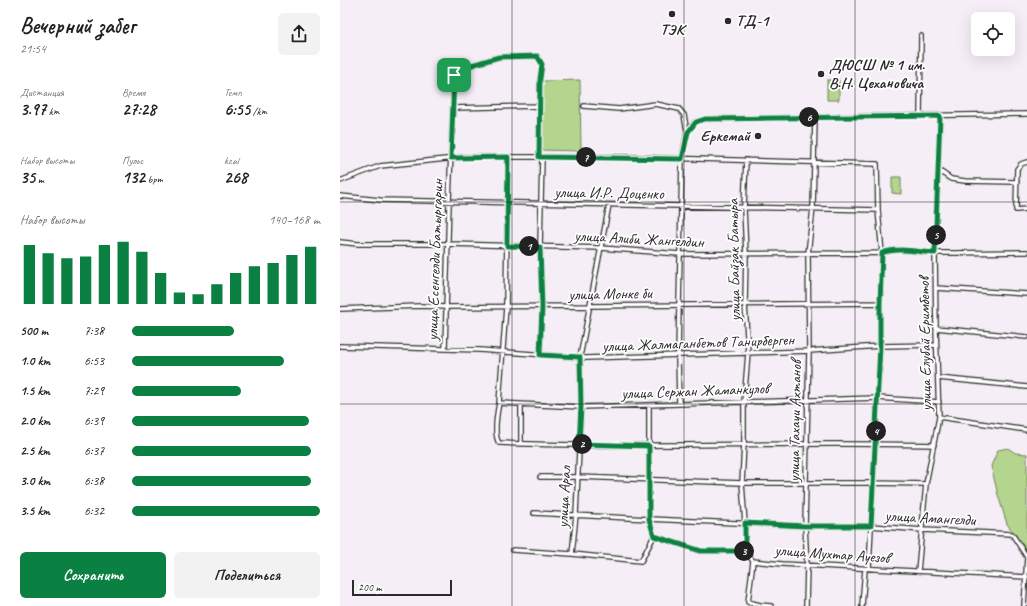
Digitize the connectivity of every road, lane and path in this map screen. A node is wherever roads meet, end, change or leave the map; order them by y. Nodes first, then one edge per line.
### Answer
1 (921, 36) dead end
2 (539, 106) junction
3 (584, 106) dead end
4 (453, 108) junction
5 (1027, 114) edge
6 (920, 116) junction
7 (940, 116) junction
8 (815, 117) junction
9 (688, 132) junction
10 (508, 157) junction
11 (541, 157) junction
12 (451, 158) junction
13 (682, 159) junction
14 (746, 160) junction
15 (813, 161) junction
16 (1027, 162) edge
17 (938, 170) junction
18 (340, 181) edge
19 (1017, 182) junction
20 (340, 196) edge
21 (449, 202) junction
22 (508, 203) junction
23 (542, 204) junction
24 (609, 205) junction
25 (681, 207) junction
26 (744, 208) junction
27 (813, 208) junction
28 (1027, 209) edge
29 (878, 210) junction
30 (340, 242) edge
31 (448, 244) junction
32 (507, 246) junction
33 (540, 247) junction
34 (601, 248) junction
35 (1027, 252) edge
36 (882, 253) junction
37 (935, 253) junction
38 (680, 254) junction
39 (746, 254) junction
40 (808, 254) junction
41 (936, 288) junction
42 (1027, 294) edge
43 (880, 303) junction
44 (745, 304) junction
45 (809, 304) junction
46 (679, 305) junction
47 (589, 306) junction
48 (446, 307) junction
49 (506, 307) junction
50 (542, 307) junction
51 (340, 309) edge
52 (936, 328) junction
53 (1027, 337) edge
54 (936, 345) junction
55 (340, 346) edge
56 (880, 346) junction
57 (445, 349) junction
58 (809, 351) junction
59 (502, 352) junction
60 (748, 353) junction
61 (540, 355) junction
62 (678, 355) junction
63 (580, 357) junction
64 (938, 378) junction
65 (1027, 387) edge
66 (877, 398) junction
67 (808, 400) junction
68 (744, 402) junction
69 (939, 402) junction
70 (499, 403) junction
71 (679, 404) junction
72 (521, 405) junction
73 (649, 405) junction
74 (581, 407) junction
75 (940, 417) junction
76 (1027, 430) edge
77 (807, 443) junction
78 (876, 443) junction
79 (521, 444) junction
80 (579, 444) junction
81 (744, 444) junction
82 (934, 445) junction
83 (649, 446) junction
84 (540, 477) dead end
85 (578, 477) junction
86 (649, 479) junction
87 (742, 483) junction
88 (806, 483) junction
89 (872, 483) junction
90 (926, 484) junction
91 (534, 513) dead end
92 (576, 514) junction
93 (649, 519) junction
94 (745, 523) junction
95 (805, 526) junction
96 (871, 526) junction
97 (922, 530) junction
98 (654, 536) junction
99 (513, 550) dead end
100 (745, 551) junction
101 (572, 554) junction
102 (1027, 557) edge
103 (753, 560) junction
104 (807, 566) junction
105 (867, 569) junction
106 (918, 571) junction
107 (1026, 577) edge
108 (771, 606) edge
109 (806, 606) edge
110 (862, 606) edge
111 (1024, 606) edge

1 - 6 street
2 - 4 street
2 - 4 street, улица Есенгелди Батыргарин
2 - 11 street
3 - 9 street
4 - 12 street, улица Есенгелди Батыргарин
5 - 7 street
6 - 7 street
6 - 8 street
7 - 17 street, улица Елубай Еримбетов
8 - 9 street
8 - 15 street, улица Тахауи Ахтанов
9 - 13 street
10 - 11 street
10 - 12 street
10 - 22 street
11 - 13 street
11 - 23 street
12 - 18 street
12 - 21 street, улица Есенгелди Батыргарин
13 - 14 street
13 - 25 street
14 - 15 street
14 - 26 street, улица Байзак Батыра
15 - 27 street, улица Тахауи Ахтанов
15 - 29 street
16 - 19 street
17 - 19 street
17 - 37 street, улица Елубай Еримбетов
19 - 28 street
20 - 21 street, улица И.Р. Доценко
21 - 22 street, улица И.Р. Доценко
21 - 31 street, улица Есенгелди Батыргарин
22 - 23 street, улица И.Р. Доценко
22 - 32 street
23 - 24 street, улица И.Р. Доценко
23 - 33 street
24 - 25 street, улица И.Р. Доценко
24 - 34 street, улица Арал
25 - 26 street, улица И.Р. Доценко
25 - 38 street
26 - 27 street, улица И.Р. Доценко
26 - 39 street, улица Байзак Батыра
27 - 29 street, улица И.Р. Доценко
27 - 40 street, улица Тахауи Ахтанов
29 - 36 street
30 - 31 street, улица Алиби Жангелдин
31 - 32 street, улица Алиби Жангелдин
31 - 48 street, улица Есенгелди Батыргарин
32 - 33 street, улица Алиби Жангелдин
32 - 49 street
33 - 34 street, улица Алиби Жангелдин
33 - 50 street
34 - 38 street, улица Алиби Жангелдин
34 - 47 street, улица Арал
35 - 37 street, улица Алиби Жангелдин
36 - 37 street, улица Алиби Жангелдин
36 - 40 street, улица Алиби Жангелдин
36 - 43 street
37 - 41 street, улица Елубай Еримбетов
38 - 39 street, улица Алиби Жангелдин
38 - 46 street
39 - 40 street, улица Алиби Жангелдин
39 - 44 street, улица Байзак Батыра
40 - 45 street, улица Тахауи Ахтанов
41 - 42 street
41 - 52 street, улица Елубай Еримбетов
43 - 45 street, улица Монке би
43 - 56 street
44 - 45 street, улица Монке би
44 - 46 street, улица Монке би
44 - 60 street, улица Байзак Батыра
45 - 58 street, улица Тахауи Ахтанов
46 - 47 street, улица Монке би
46 - 62 street
47 - 50 street, улица Монке би
47 - 63 street, улица Арал
48 - 49 street, улица Монке би
48 - 51 street, улица Монке би
48 - 57 street, улица Есенгелди Батыргарин
49 - 50 street, улица Монке би
49 - 59 street
50 - 61 street
52 - 53 street
52 - 54 street, улица Елубай Еримбетов
54 - 56 street, улица Жалмаганбетов Танирберген
54 - 64 street, улица Елубай Еримбетов
55 - 57 street, улица Жалмаганбетов Танирберген
56 - 58 street, улица Жалмаганбетов Танирберген
56 - 66 street
57 - 59 street, улица Жалмаганбетов Танирберген
58 - 60 street, улица Жалмаганбетов Танирберген
58 - 67 street, улица Тахауи Ахтанов
59 - 61 street, улица Жалмаганбетов Танирберген
59 - 70 street
60 - 62 street, улица Жалмаганбетов Танирберген
60 - 68 street, улица Байзак Батыра
61 - 63 street, улица Жалмаганбетов Танирберген
62 - 63 street, улица Жалмаганбетов Танирберген
62 - 71 street
63 - 74 street, улица Арал
64 - 65 street
64 - 69 street, улица Елубай Еримбетов
66 - 67 street, улица Сержан Жаманкулов
66 - 69 street, улица Сержан Жаманкулов
66 - 78 street
67 - 68 street, улица Сержан Жаманкулов
67 - 77 street, улица Тахауи Ахтанов
68 - 71 street, улица Сержан Жаманкулов
68 - 81 street, улица Байзак Батыра
69 - 75 street, улица Елубай Еримбетов
70 - 72 street, улица Сержан Жаманкулов
70 - 79 street
71 - 73 street, улица Сержан Жаманкулов
72 - 74 street, улица Сержан Жаманкулов
72 - 79 street
73 - 74 street, улица Сержан Жаманкулов
73 - 83 street
74 - 80 street, улица Арал
75 - 76 street
75 - 82 street, улица Елубай Еримбетов
77 - 78 street
77 - 81 street
77 - 88 street, улица Тахауи Ахтанов
78 - 82 street
78 - 89 street
79 - 80 street
80 - 83 street
80 - 85 street, улица Арал
81 - 83 street
81 - 87 street, улица Байзак Батыра
82 - 90 street, улица Елубай Еримбетов
83 - 86 street
84 - 85 street
85 - 86 street
85 - 92 street, улица Арал
86 - 87 street
86 - 93 street
87 - 88 street
87 - 94 street, улица Байзак Батыра
88 - 89 street
88 - 95 street, улица Тахауи Ахтанов
89 - 90 street
89 - 96 street
90 - 97 street, улица Елубай Еримбетов
91 - 92 street, улица Амангелди
92 - 93 street, улица Амангелди
92 - 101 street, улица Арал
93 - 94 street, улица Амангелди
93 - 98 street
94 - 95 street, улица Амангелди
94 - 100 street, улица Байзак Батыра
95 - 96 street, улица Амангелди
95 - 104 street, улица Тахауи Ахтанов
96 - 97 street, улица Амангелди
96 - 105 street
97 - 102 street, улица Амангелди
97 - 106 street, улица Елубай Еримбетов
98 - 100 street
98 - 101 street
99 - 101 street
100 - 103 street, улица Мухтар Ауезов
102 - 107 street
103 - 104 street, улица Мухтар Ауезов
103 - 108 street
104 - 105 street, улица Мухтар Ауезов
104 - 109 street, улица Тахауи Ахтанов
105 - 106 street, улица Мухтар Ауезов
105 - 110 street
106 - 107 street, улица Мухтар Ауезов
107 - 111 street

